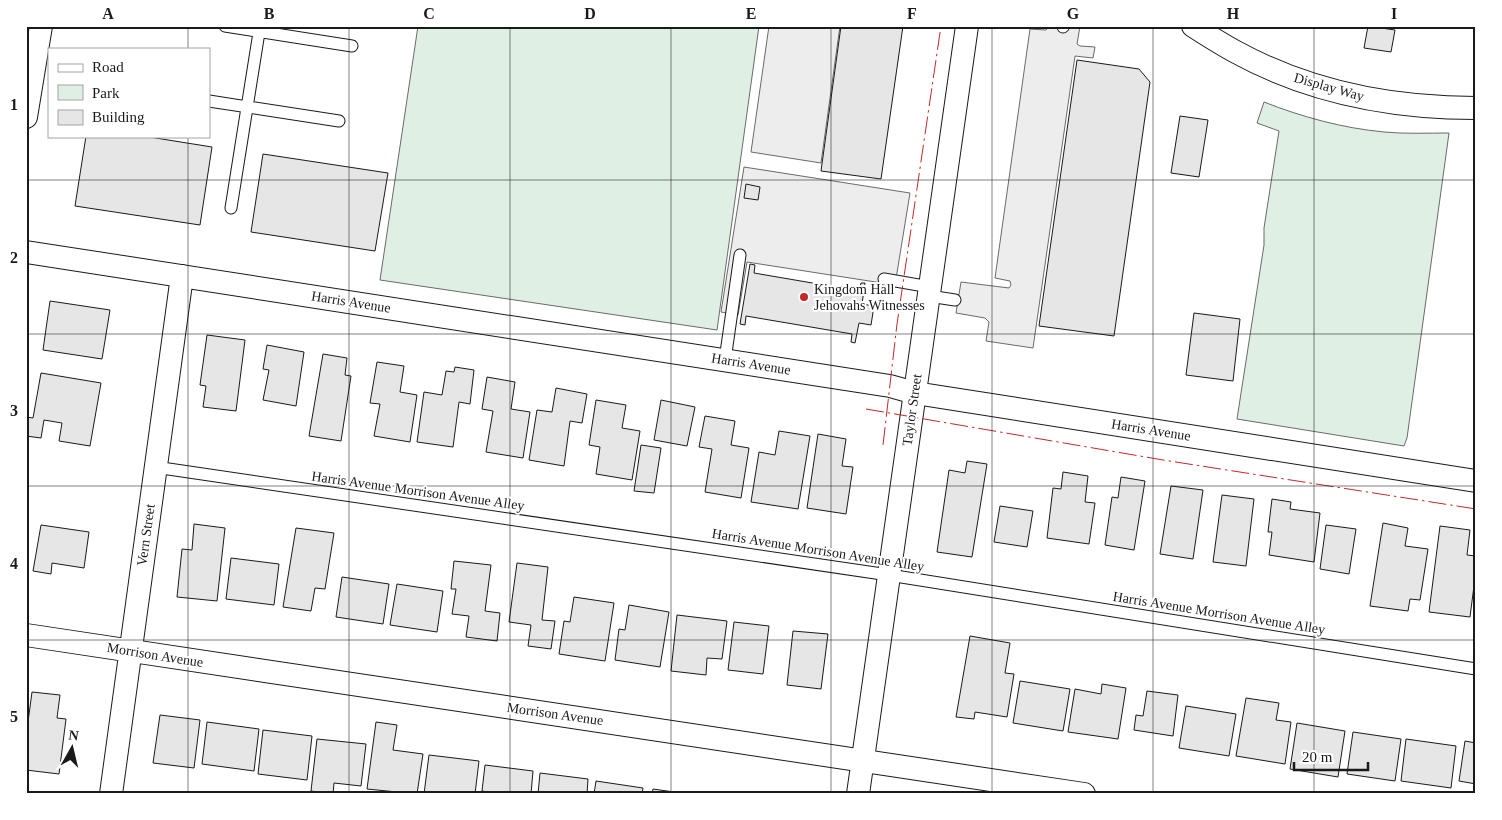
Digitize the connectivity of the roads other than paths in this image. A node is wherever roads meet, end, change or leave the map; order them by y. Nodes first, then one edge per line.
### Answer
1 (40, 26) edge
2 (225, 26) edge
3 (968, 26) edge
4 (1193, 26) edge
5 (260, 29) edge
6 (352, 46) dead end
7 (210, 101) edge
8 (247, 106) junction
9 (1476, 108) edge
10 (26, 117) edge
11 (339, 121) dead end
12 (232, 208) dead end
13 (26, 252) edge
14 (740, 255) dead end
15 (182, 276) junction
16 (884, 279) dead end
17 (929, 291) junction
18 (955, 300) dead end
19 (725, 360) junction
20 (914, 393) junction
21 (156, 467) junction
22 (1476, 481) edge
23 (889, 575) junction
24 (26, 635) edge
25 (130, 652) junction
26 (1476, 669) edge
27 (863, 760) junction
28 (110, 794) edge
29 (858, 794) edge
30 (1084, 794) edge

1 - 10 street
2 - 5 lane
3 - 17 street, Taylor Street
4 - 9 street, Display Way
5 - 6 lane
5 - 8 lane
7 - 8 lane
8 - 11 lane
8 - 12 lane
13 - 15 street, Harris Avenue
14 - 19 lane
15 - 19 street, Harris Avenue
15 - 21 street, Vern Street
16 - 17 lane
17 - 18 lane
17 - 20 street, Taylor Street
19 - 20 street, Harris Avenue
20 - 22 street, Harris Avenue
20 - 23 street, Taylor Street
21 - 23 lane, Harris Avenue Morrison Avenue Alley
21 - 25 street, Vern Street
23 - 26 lane, Harris Avenue Morrison Avenue Alley
23 - 27 street, Taylor Street
24 - 25 street, Morrison Avenue
25 - 27 street, Morrison Avenue
25 - 28 street, Vern Street
27 - 29 street, Taylor Street
27 - 30 street, Morrison Avenue

